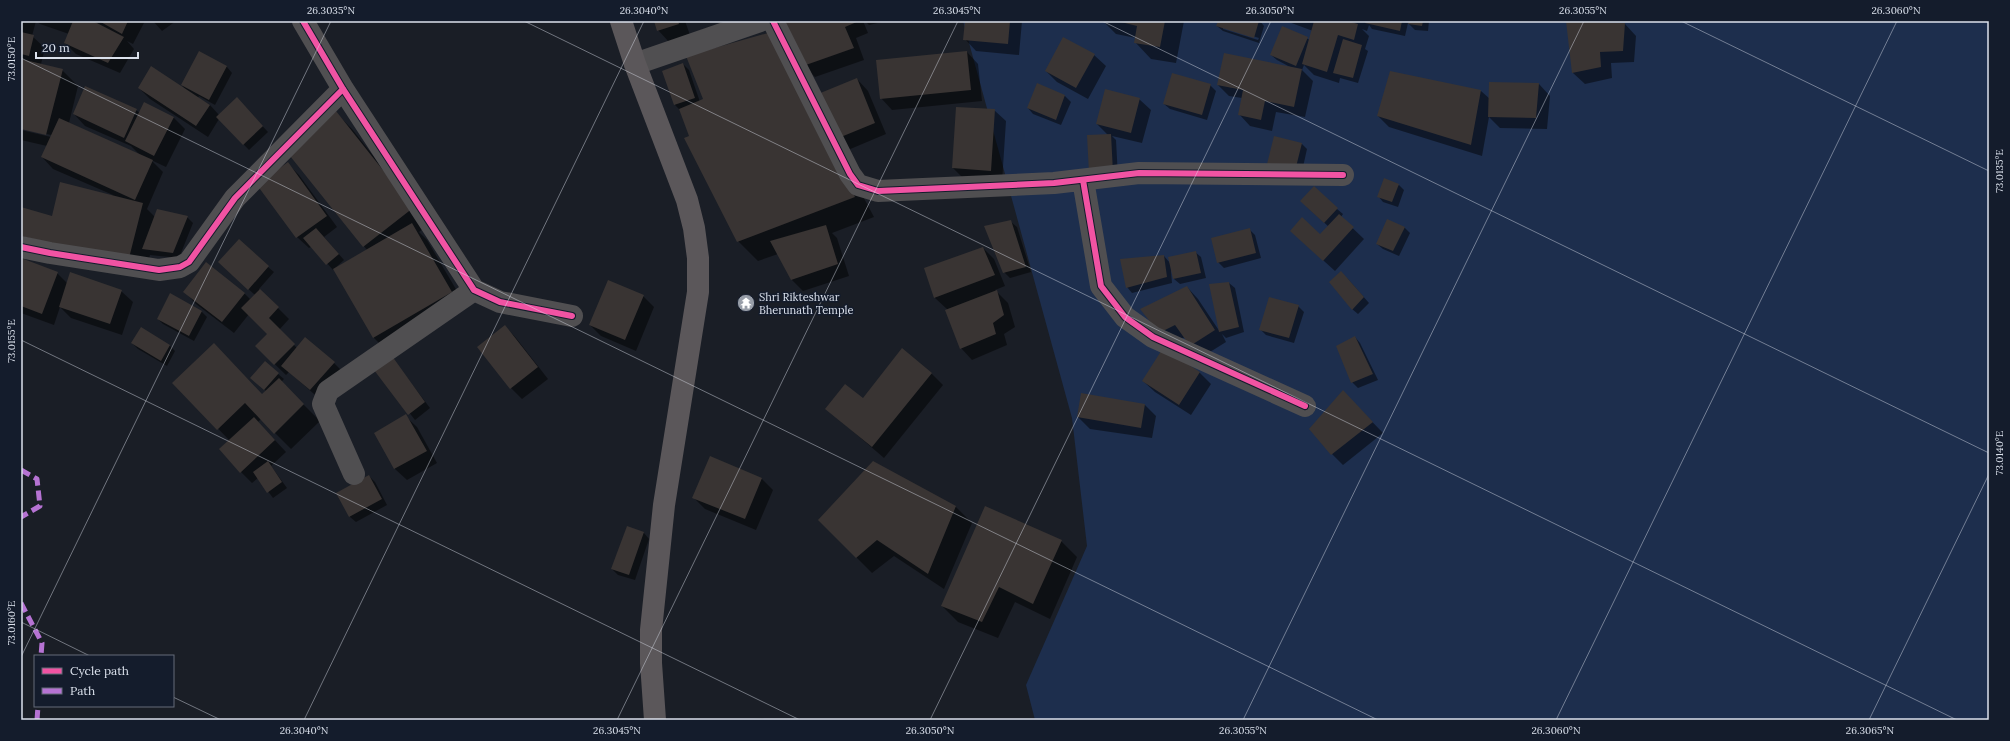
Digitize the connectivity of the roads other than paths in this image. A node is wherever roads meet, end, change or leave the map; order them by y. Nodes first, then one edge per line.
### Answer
1 (303, 21) edge
2 (621, 21) edge
3 (760, 21) edge
4 (773, 21) edge
5 (635, 64) junction
6 (343, 89) junction
7 (1344, 175) dead end
8 (1082, 180) junction
9 (21, 247) edge
10 (474, 290) junction
11 (572, 316) dead end
12 (1305, 406) dead end
13 (354, 474) dead end
14 (655, 720) edge

1 - 6 street
2 - 5 main road
3 - 5 street
4 - 8 street
5 - 14 main road
6 - 9 street
6 - 10 street
7 - 8 street
8 - 12 street
10 - 11 street
10 - 13 street

